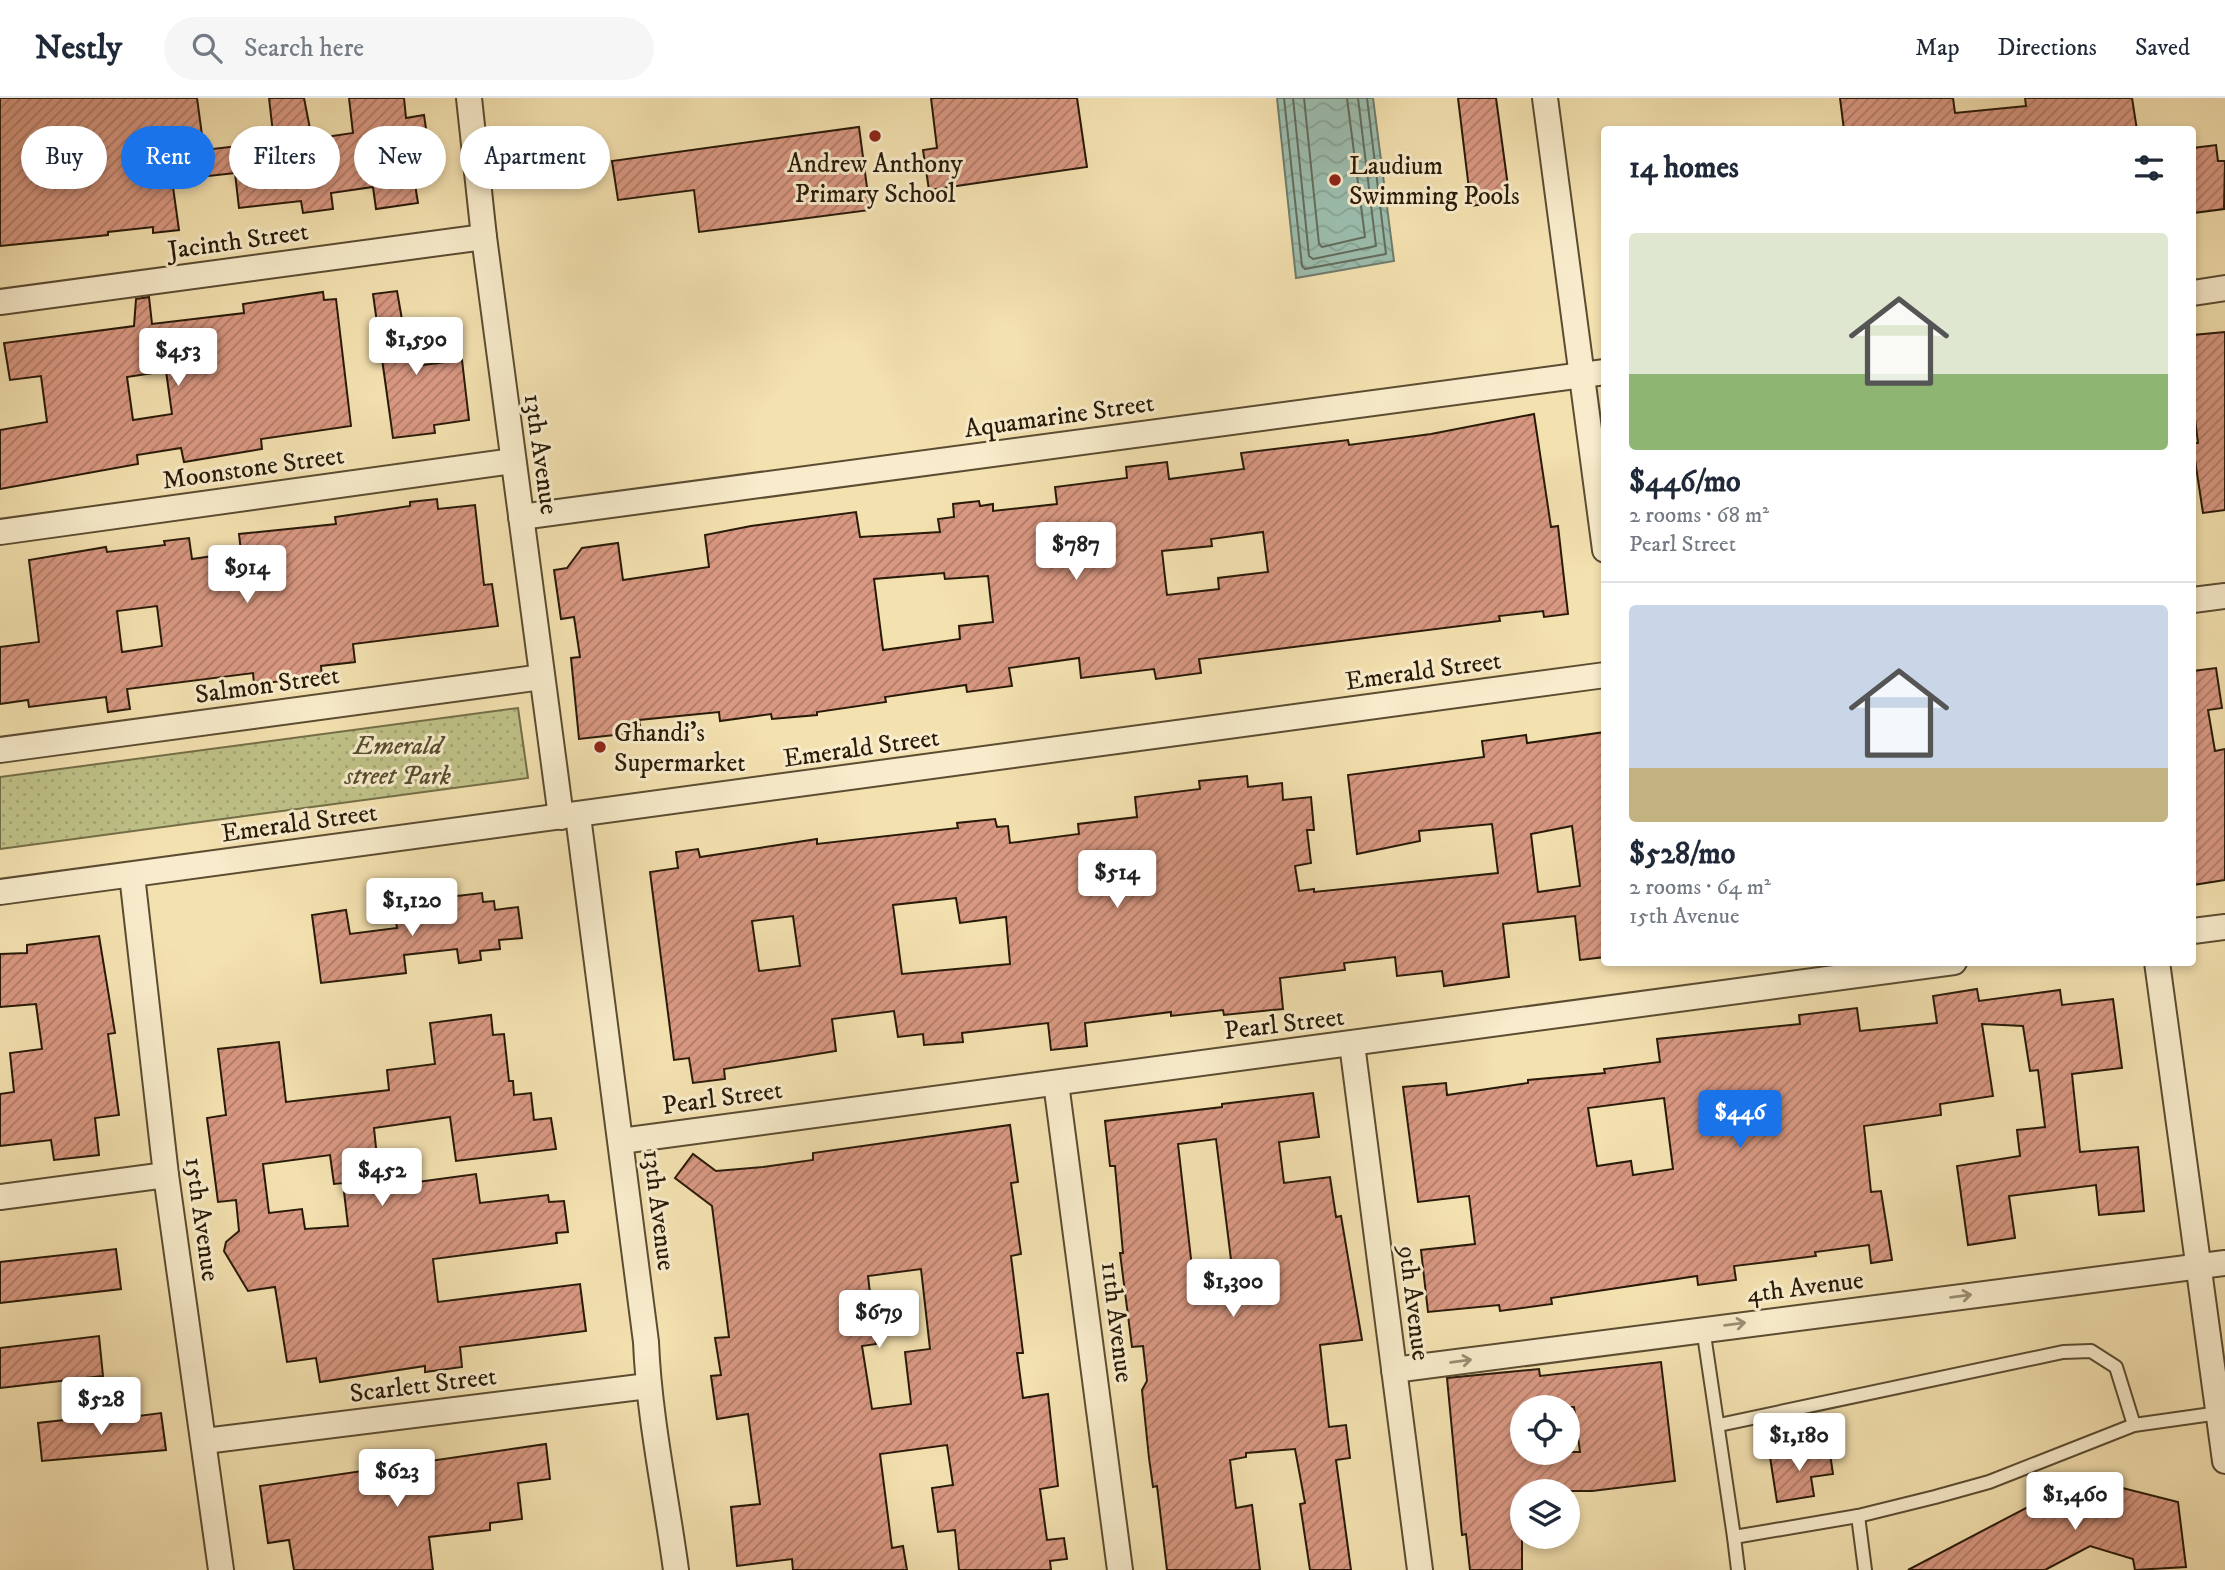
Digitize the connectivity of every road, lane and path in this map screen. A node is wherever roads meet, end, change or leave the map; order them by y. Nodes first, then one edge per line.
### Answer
1 (469, 98) edge
2 (1545, 98) edge
3 (484, 237) junction
4 (2225, 288) edge
5 (2196, 293) edge
6 (0, 302) edge
7 (1593, 373) edge
8 (513, 461) junction
9 (1601, 491) edge
10 (521, 517) junction
11 (0, 532) edge
12 (2225, 596) edge
13 (2196, 600) edge
14 (1601, 676) edge
15 (542, 677) junction
16 (0, 750) edge
17 (570, 816) junction
18 (132, 874) junction
19 (0, 892) edge
20 (2225, 927) edge
21 (2196, 931) edge
22 (1925, 966) edge
23 (2158, 966) edge
24 (1352, 1044) junction
25 (1056, 1083) junction
26 (621, 1140) junction
27 (166, 1175) junction
28 (0, 1197) edge
29 (2225, 1263) edge
30 (2199, 1267) junction
31 (1703, 1328) junction
32 (1394, 1370) junction
33 (648, 1386) junction
34 (2219, 1413) junction
35 (1719, 1425) junction
36 (2134, 1425) junction
37 (205, 1441) junction
38 (2225, 1461) edge
39 (1858, 1516) junction
40 (1734, 1537) junction
41 (221, 1570) edge
42 (676, 1570) edge
43 (1120, 1570) edge
44 (1420, 1570) edge
45 (1738, 1570) edge
46 (1865, 1570) edge

1 - 3 street, 13th Avenue
2 - 7 street
3 - 6 street, Jacinth Street
3 - 8 street, 13th Avenue
4 - 5 street
7 - 9 street
7 - 10 street, Aquamarine Street
8 - 10 street, 13th Avenue
8 - 11 street, Moonstone Street
10 - 15 street, 13th Avenue
12 - 13 street
14 - 17 street, Emerald Street
15 - 16 street, Salmon Street
15 - 17 street, 13th Avenue
17 - 18 street, Emerald Street
17 - 26 street, 13th Avenue
18 - 19 street, Emerald Street
18 - 27 street, 15th Avenue
20 - 21 street
22 - 24 street, Pearl Street
23 - 30 street
24 - 25 street, Pearl Street
24 - 32 street, 9th Avenue
25 - 26 street, Pearl Street
25 - 43 street, 11th Avenue
26 - 33 street, 13th Avenue
27 - 28 street
27 - 37 street, 15th Avenue
29 - 30 street, 4th Avenue
31 -> 30 street, 4th Avenue
30 - 34 street
32 -> 31 street, 4th Avenue
31 - 35 lane
32 - 44 street, 9th Avenue
33 - 37 street, Scarlett Street
33 - 42 street, 13th Avenue
34 - 36 lane
34 - 38 street
35 - 36 lane
35 - 40 lane
36 - 39 lane
37 - 41 street, 15th Avenue
39 - 40 lane
39 - 46 lane
40 - 45 lane

